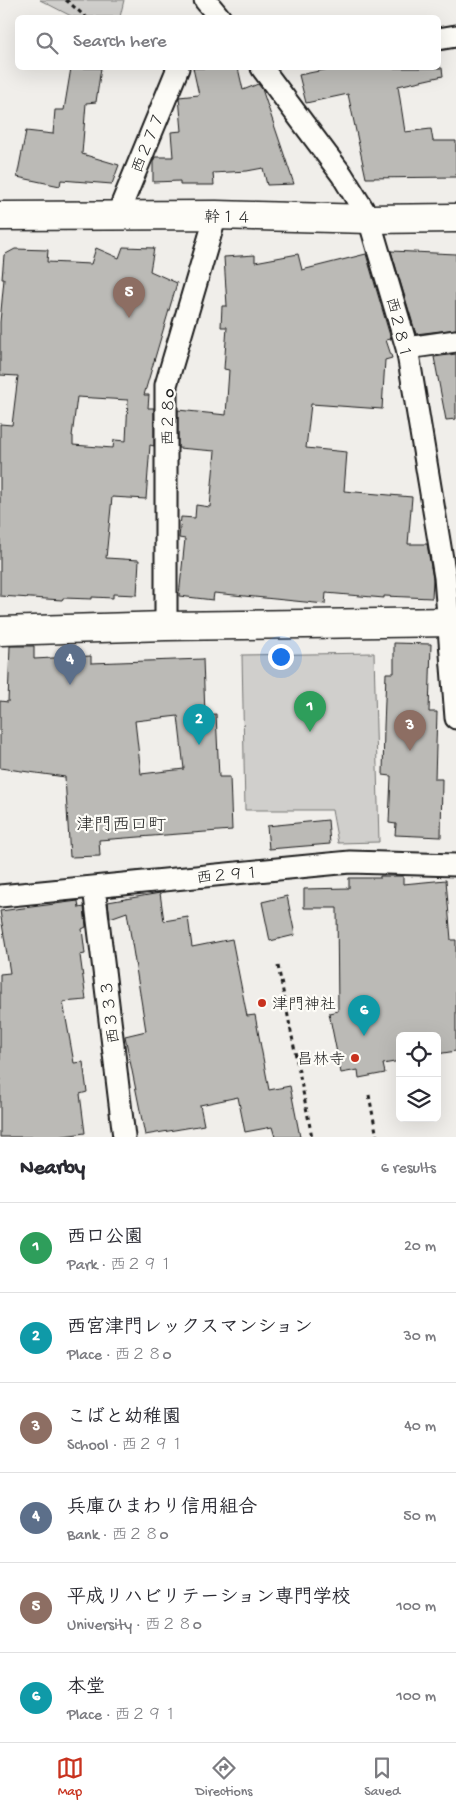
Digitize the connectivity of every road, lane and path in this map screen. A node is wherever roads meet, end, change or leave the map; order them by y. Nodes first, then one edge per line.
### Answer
1 (66, 0) edge
2 (205, 0) edge
3 (84, 15) edge
4 (198, 15) edge
5 (218, 15) edge
6 (456, 36) edge
7 (441, 38) edge
8 (177, 70) edge
9 (266, 70) edge
10 (216, 215) junction
11 (0, 216) edge
12 (117, 216) junction
13 (456, 218) edge
14 (370, 219) junction
15 (456, 341) edge
16 (407, 348) junction
17 (452, 622) edge
18 (166, 626) junction
19 (0, 631) edge
20 (456, 718) edge
21 (456, 865) edge
22 (94, 887) junction
23 (0, 896) edge
24 (278, 966) dead end
25 (369, 1095) dead end
26 (124, 1137) edge
27 (312, 1137) edge
28 (377, 1137) edge

1 - 3 path
2 - 4 street
2 - 5 street
6 - 7 street
8 - 12 street, 西２７７
9 - 14 street, 西２８１
10 - 12 street, 幹１４
10 - 14 street, 幹１４
10 - 18 street, 西２８0
11 - 12 street, 幹１４
13 - 14 street, 幹１４
14 - 16 street, 西２８１
15 - 16 street
16 - 17 street, 西２８１
17 - 18 street
17 - 20 street, 西２８１
18 - 19 street
21 - 22 street, 西２９１
22 - 23 street, 西２９１
22 - 26 street, 西３３３
24 - 27 path
25 - 28 path

